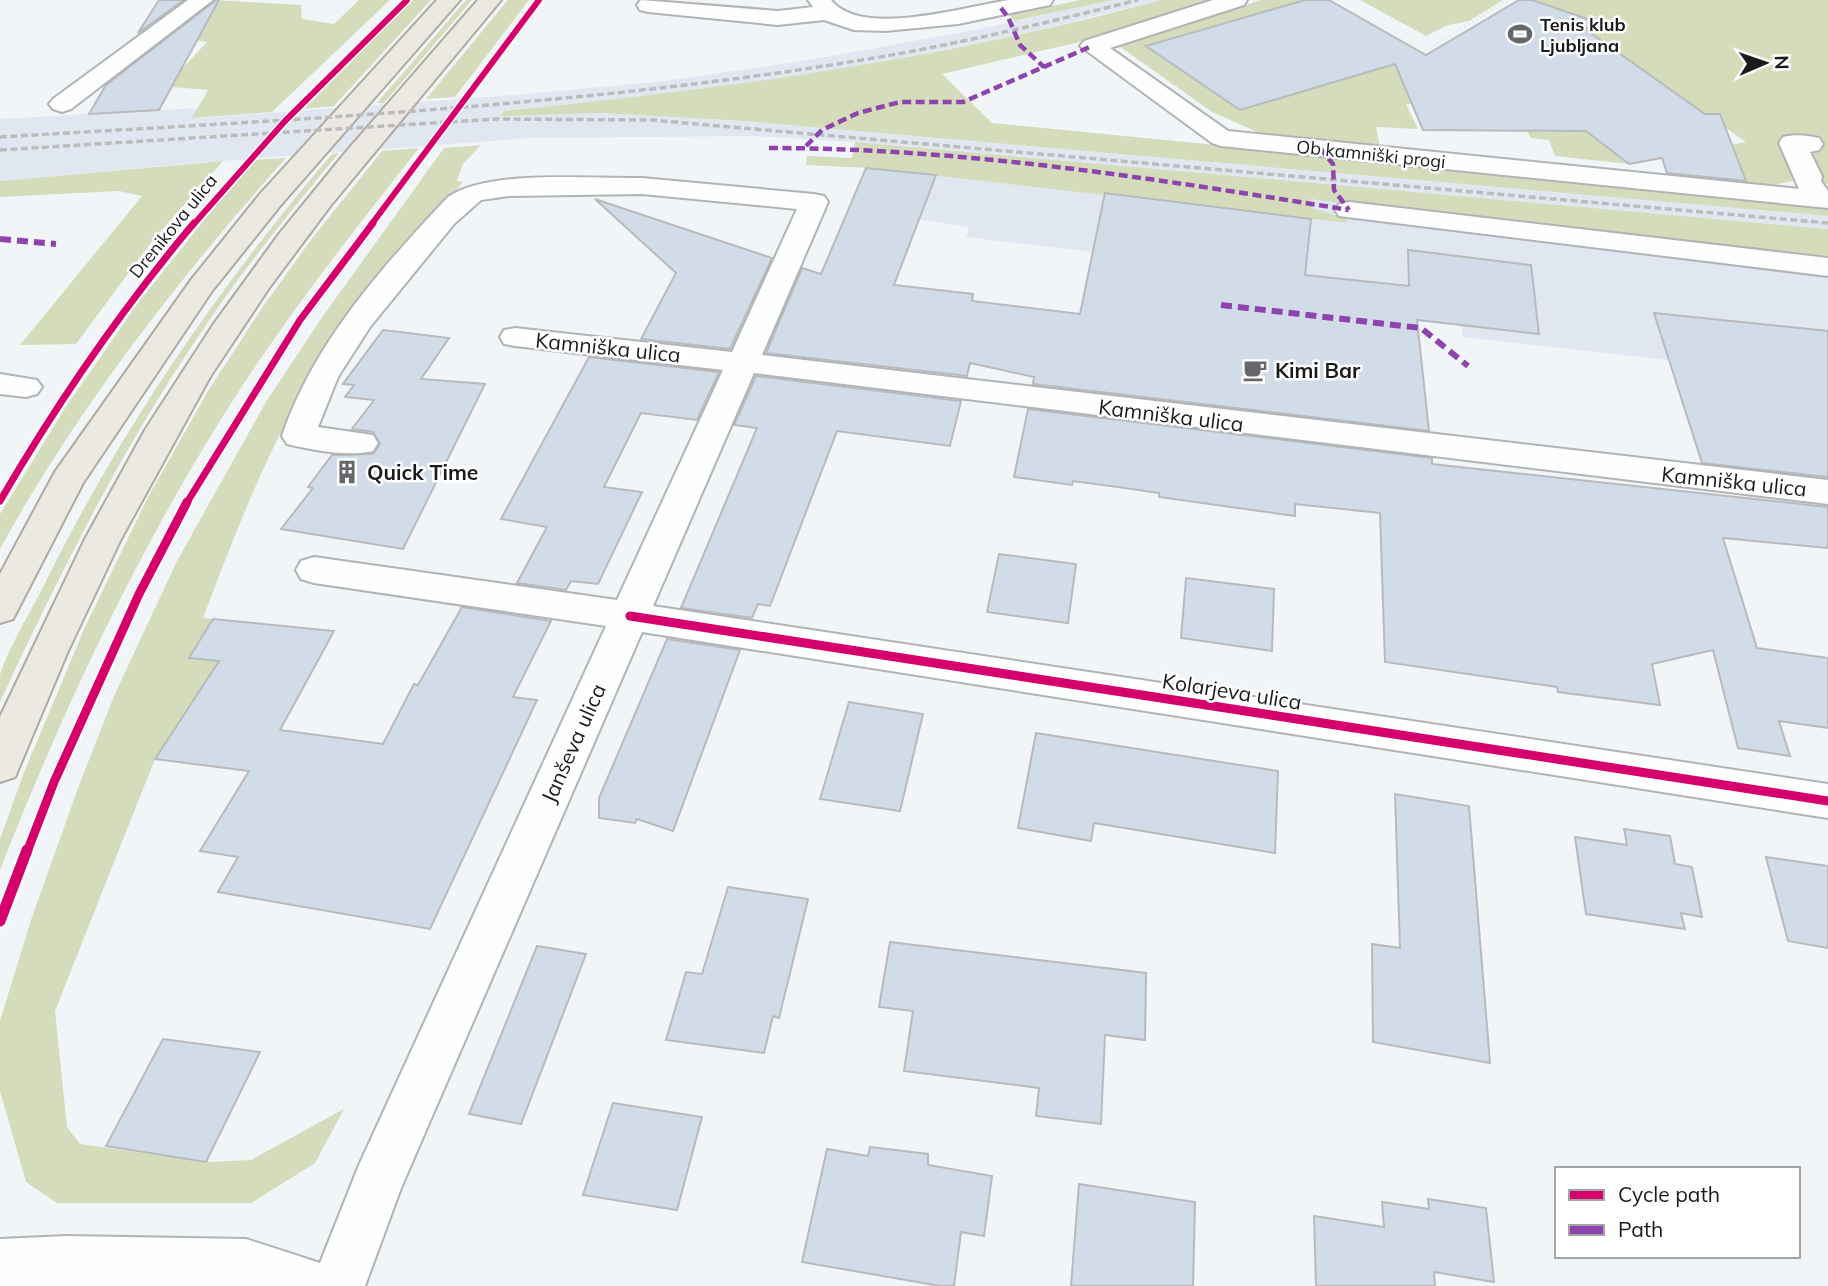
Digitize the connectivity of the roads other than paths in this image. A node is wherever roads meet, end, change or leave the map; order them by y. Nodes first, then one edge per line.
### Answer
1 (202, 0) edge
2 (449, 0) edge
3 (490, 0) edge
4 (1042, 0) edge
5 (1236, 0) edge
6 (648, 5) dead end
7 (823, 6) edge
8 (62, 104) dead end
9 (1810, 144) dead end
10 (1749, 177) dead end
11 (1819, 192) edge
12 (1349, 210) dead end
13 (1828, 267) edge
14 (515, 337) dead end
15 (744, 362) junction
16 (360, 443) dead end
17 (1828, 492) edge
18 (314, 570) dead end
19 (0, 609) edge
20 (630, 615) junction
21 (0, 765) edge
22 (1828, 801) edge
23 (0, 1266) edge
24 (310, 1286) edge
25 (338, 1286) edge

1 - 8 street
2 - 19 main road
3 - 21 main road
4 - 7 street
5 - 11 street, Ob kamniški progi
6 - 7 street
9 - 11 street
10 - 11 street
12 - 13 street
14 - 15 street, Kamniška ulica
15 - 16 street, Janševa ulica
15 - 17 street, Kamniška ulica
15 - 20 street, Janševa ulica
18 - 20 street, Kolarjeva ulica
20 - 22 street, Kolarjeva ulica
20 - 25 street, Janševa ulica
23 - 24 street

